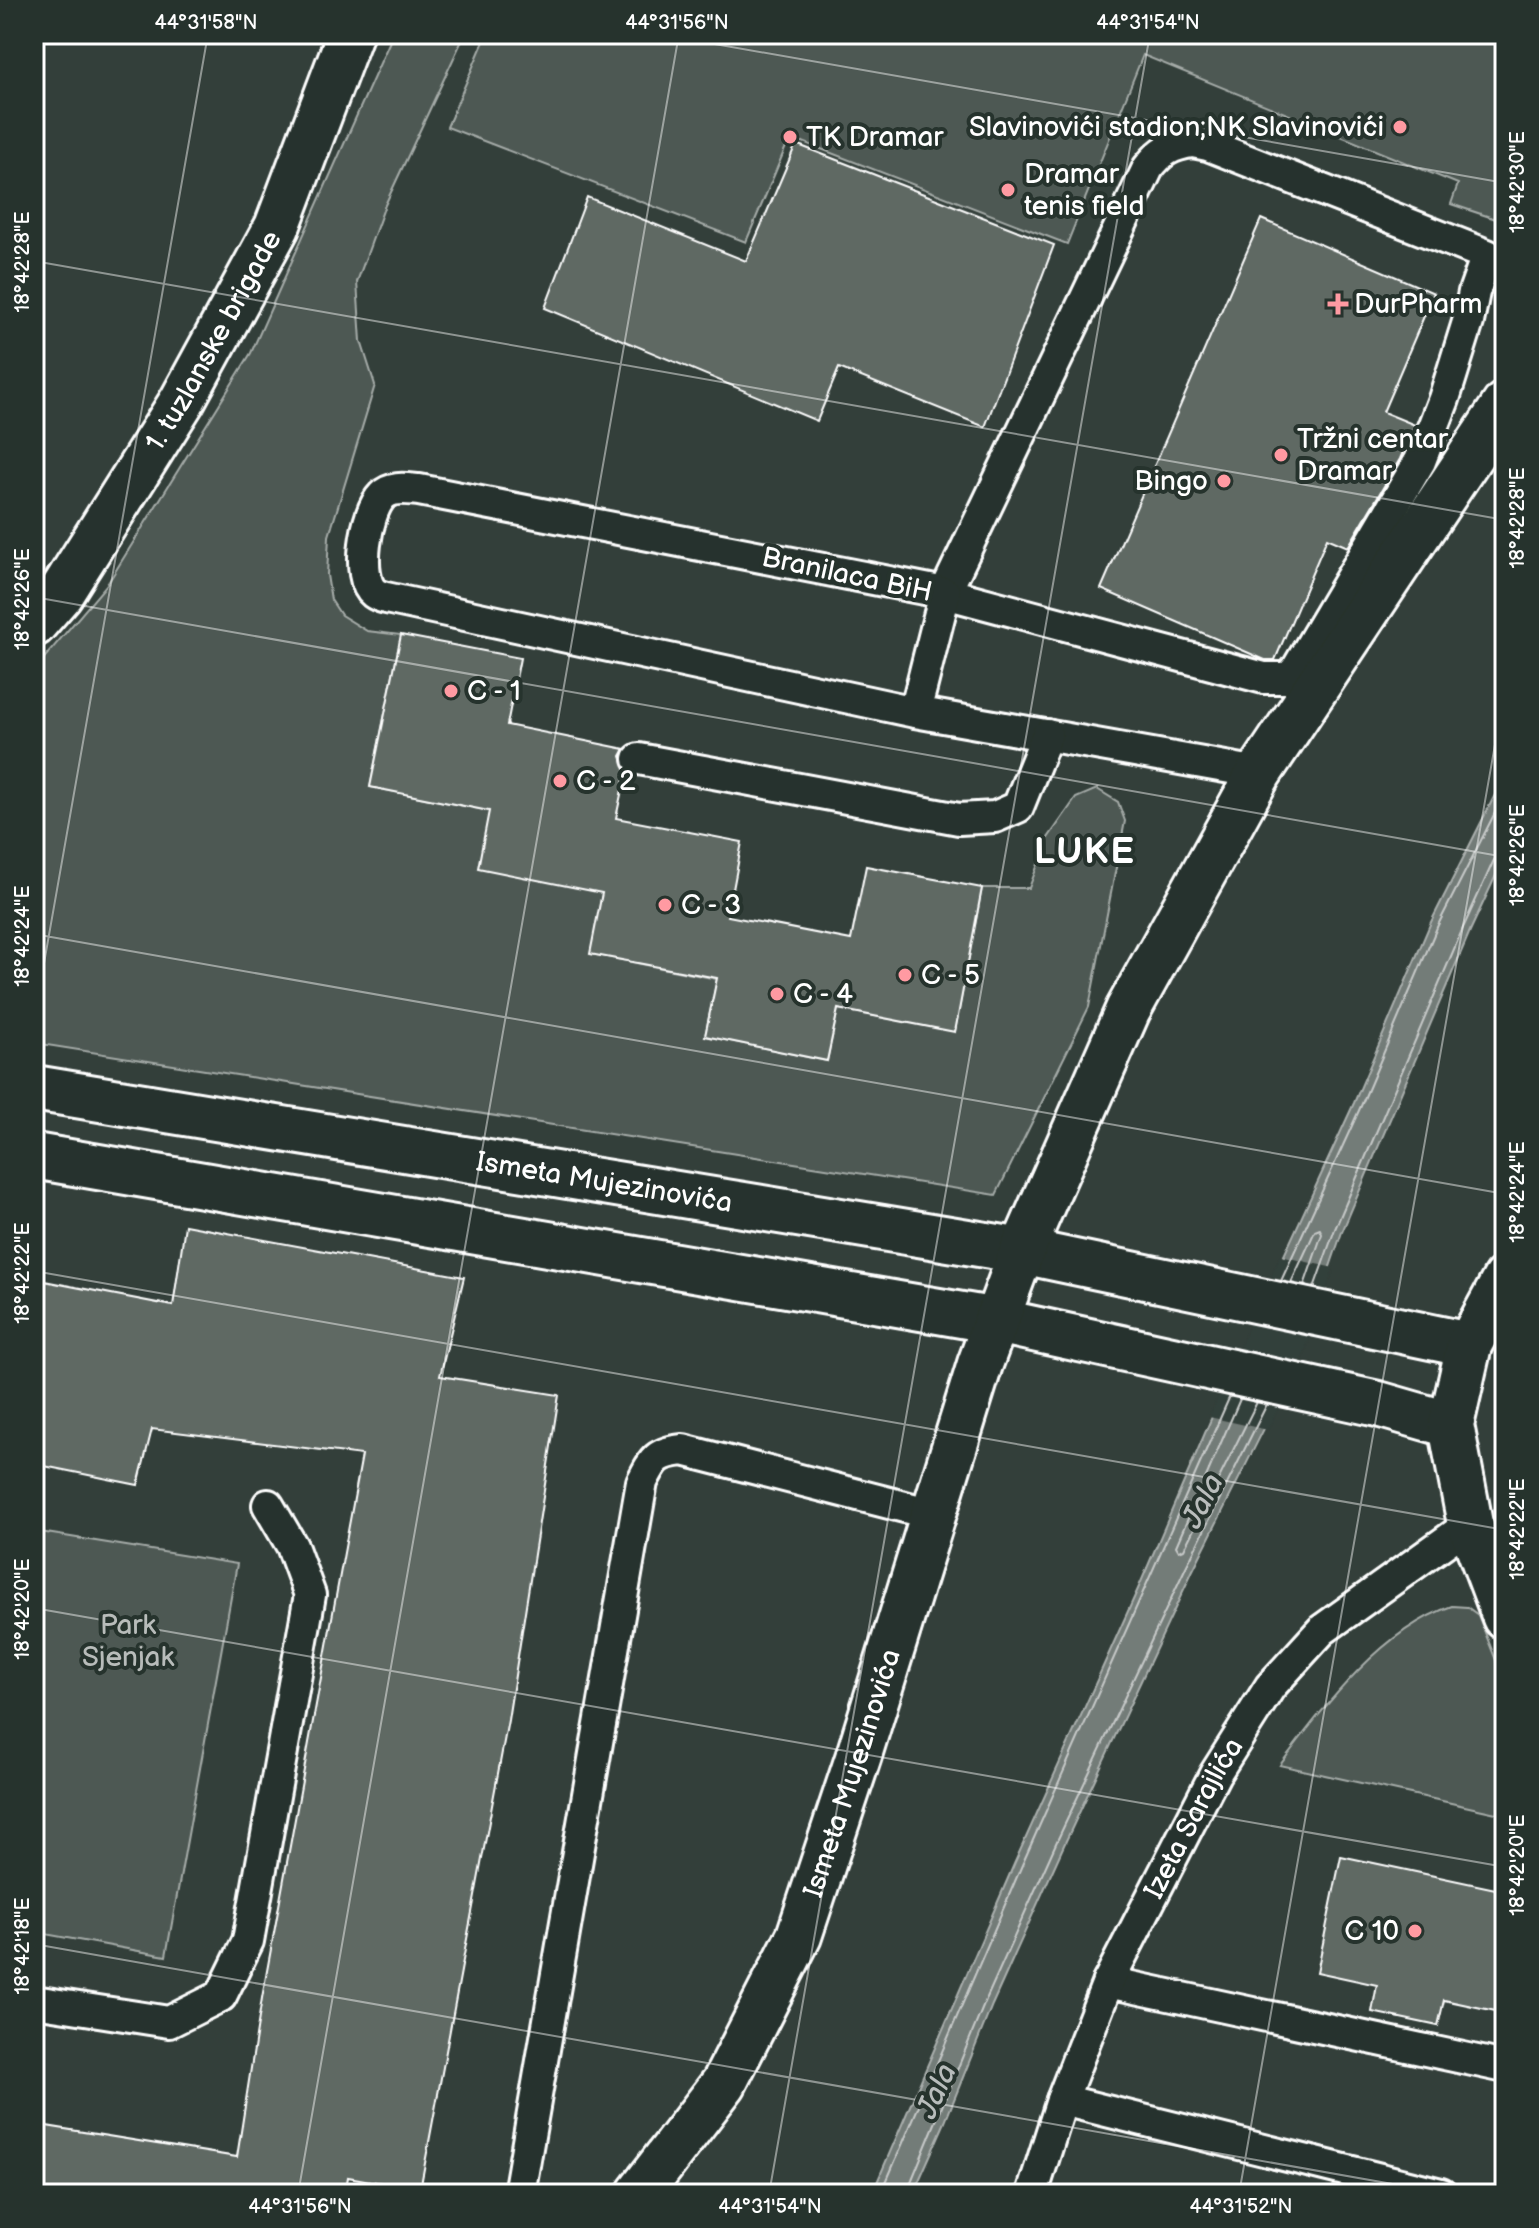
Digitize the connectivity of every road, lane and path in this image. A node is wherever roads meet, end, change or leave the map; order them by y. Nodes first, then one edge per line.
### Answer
1 (350, 34) edge
2 (1496, 258) edge
3 (1505, 404) edge
4 (945, 593) junction
5 (34, 624) edge
6 (915, 712) junction
7 (1047, 735) junction
8 (639, 759) dead end
9 (1259, 773) junction
10 (34, 1088) edge
11 (34, 1156) edge
12 (1022, 1251) junction
13 (1505, 1279) edge
14 (997, 1321) junction
15 (1469, 1345) junction
16 (1451, 1425) junction
17 (268, 1505) dead end
18 (932, 1514) junction
19 (1470, 1524) junction
20 (1505, 1617) edge
21 (1108, 1982) junction
22 (34, 2001) edge
23 (1505, 2067) edge
24 (1062, 2100) junction
25 (519, 2194) edge
26 (639, 2194) edge
27 (1032, 2194) edge
28 (1441, 2194) edge

1 - 5 street, 1. tuzlanske brigade
2 - 4 lane
2 - 4 lane
3 - 9 street
4 - 6 lane, Branilaca BiH
4 - 6 lane, Branilaca BiH
6 - 7 lane
7 - 8 lane
7 - 9 lane
9 - 12 street
10 - 12 street, Ismeta Mujezinovića
11 - 14 street
12 - 14 street, Ismeta Mujezinovića
12 - 15 street, Ismeta Mujezinovića
13 - 15 street
14 - 16 street
14 - 18 street, Ismeta Mujezinovića
15 - 16 street
16 - 19 street
17 - 22 lane
18 - 25 lane
18 - 26 street, Ismeta Mujezinovića
19 - 20 street
19 - 21 lane, Izeta Sarajlića
21 - 23 lane
21 - 24 lane, Izeta Sarajlića
24 - 27 lane, Izeta Sarajlića
24 - 28 lane

